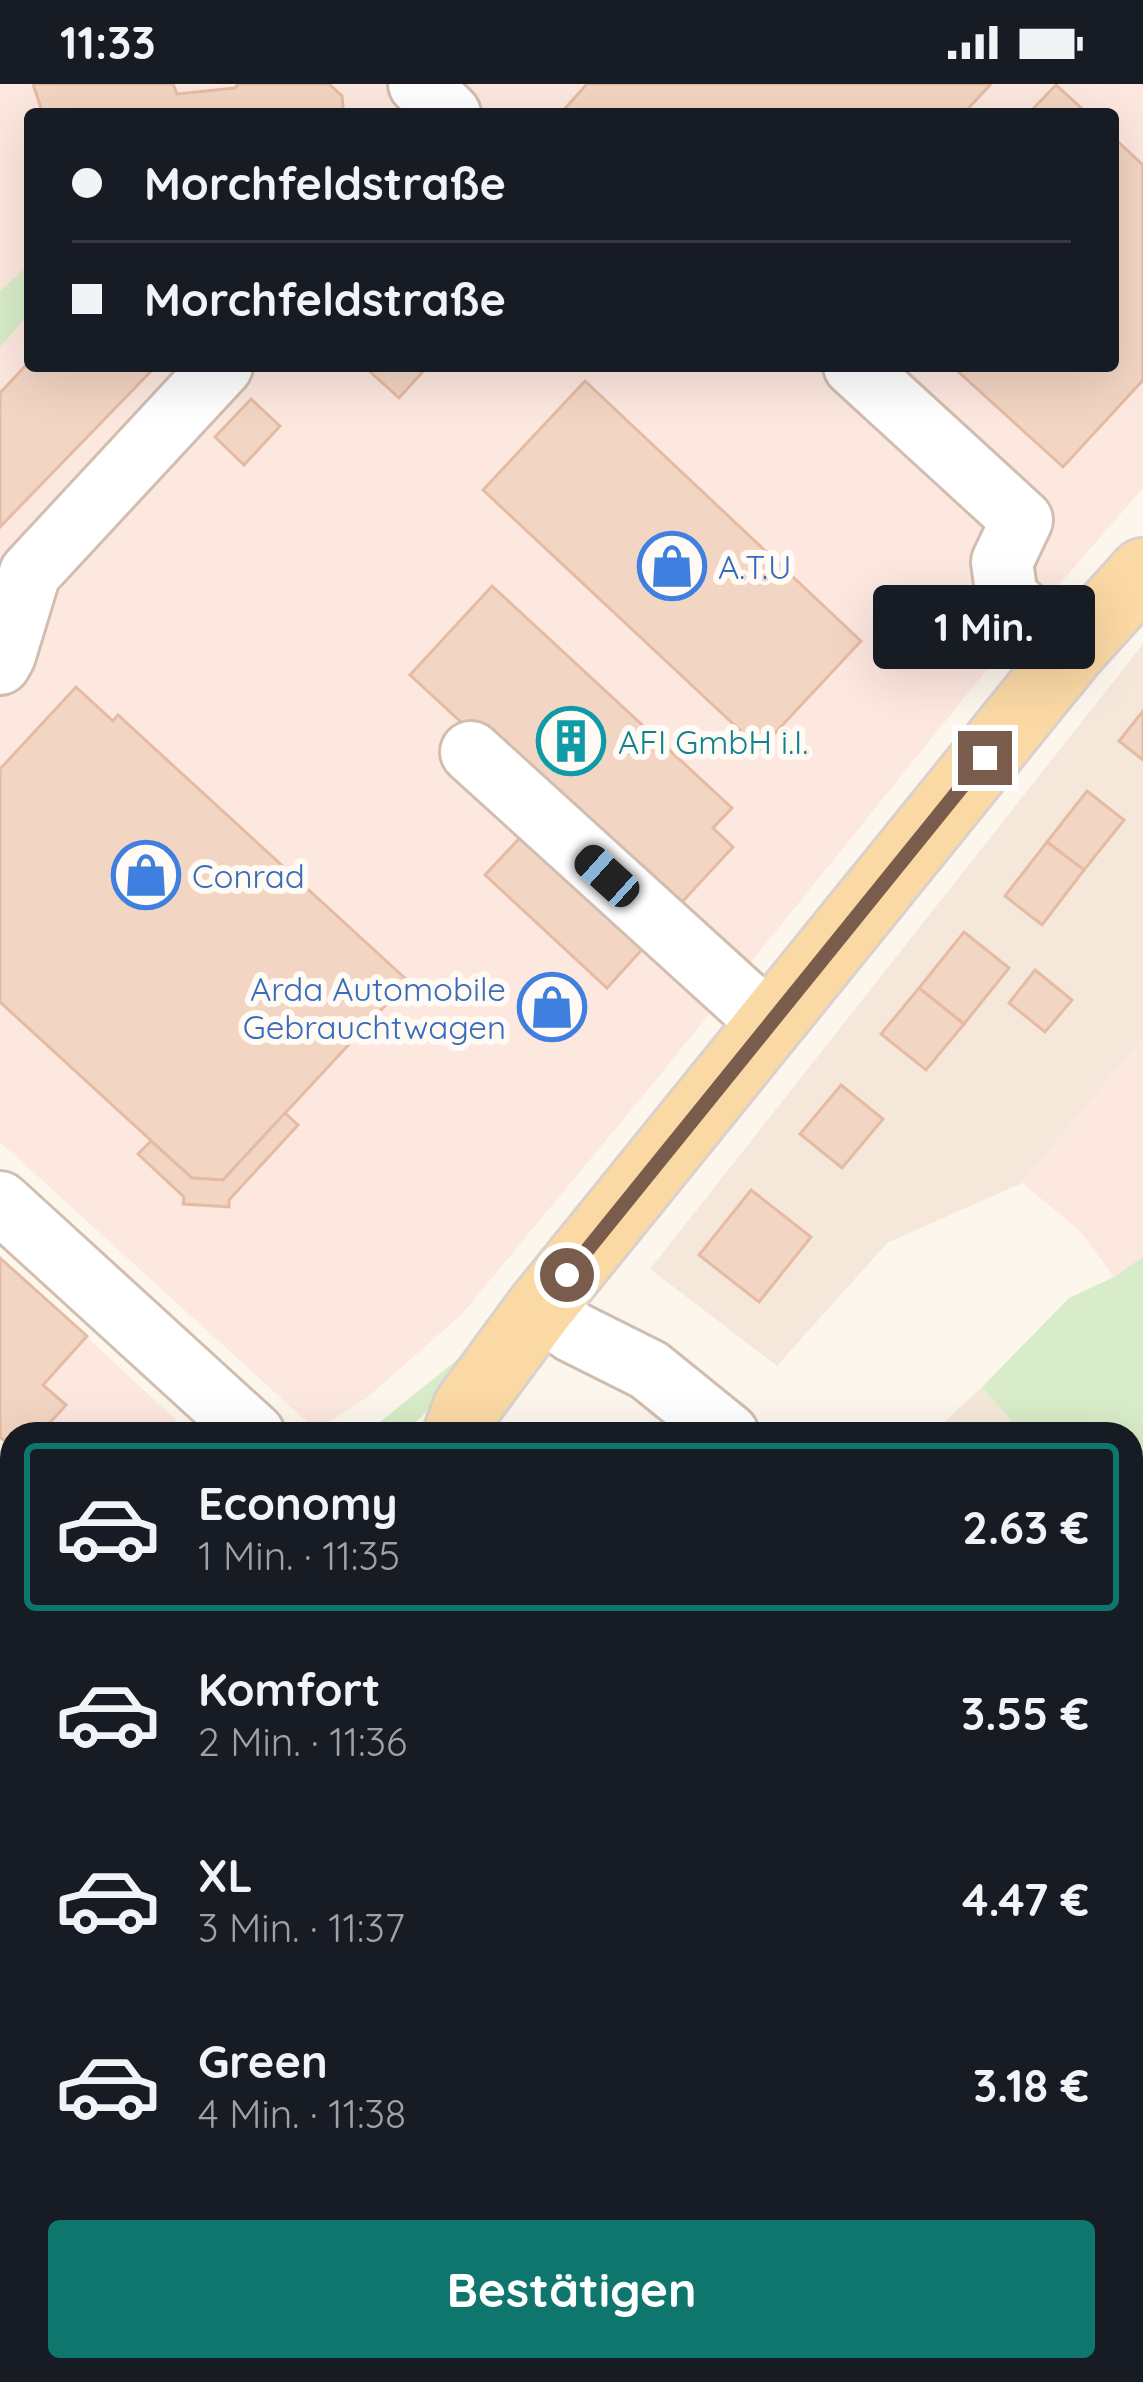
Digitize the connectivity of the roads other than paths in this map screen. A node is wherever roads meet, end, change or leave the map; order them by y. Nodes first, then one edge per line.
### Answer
1 (418, 84) edge
2 (483, 84) edge
3 (445, 108) edge
4 (458, 108) edge
5 (216, 372) edge
6 (861, 372) edge
7 (1143, 572) edge
8 (1070, 653) junction
9 (0, 664) edge
10 (471, 752) dead end
11 (769, 1024) junction
12 (0, 1202) edge
13 (554, 1292) junction
14 (242, 1422) edge
15 (454, 1422) edge
16 (713, 1422) edge

1 - 3 street
2 - 4 street
5 - 9 street
6 - 8 street
7 - 8 main road
8 - 11 main road
10 - 11 street
11 - 13 main road
12 - 14 street
13 - 15 main road
13 - 16 street

